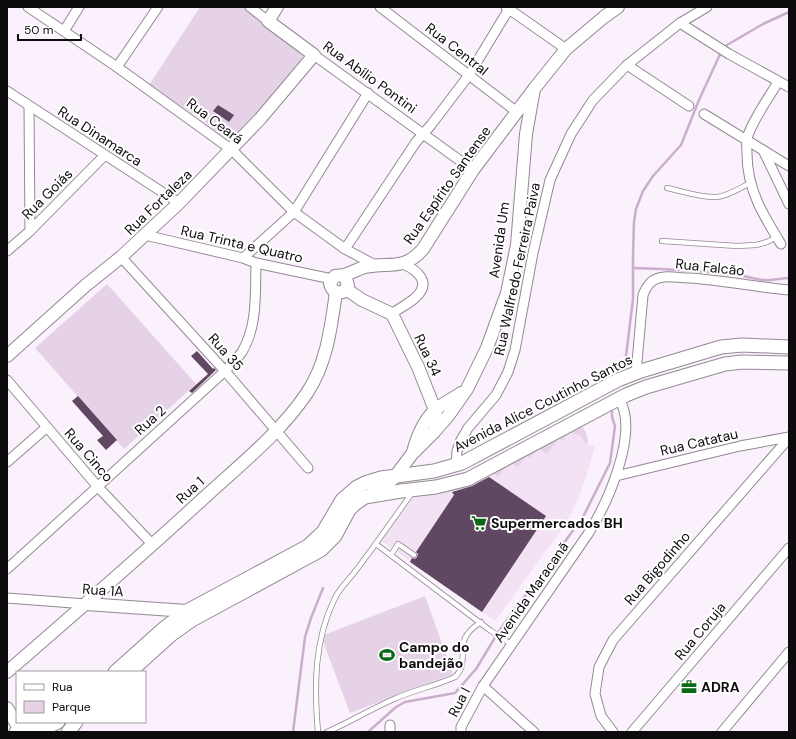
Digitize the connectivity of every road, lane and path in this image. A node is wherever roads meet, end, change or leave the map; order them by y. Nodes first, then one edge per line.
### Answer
1 (28, 7) edge
2 (79, 7) edge
3 (158, 7) edge
4 (250, 7) edge
5 (277, 7) edge
6 (380, 7) edge
7 (618, 7) edge
8 (707, 7) edge
9 (508, 8) edge
10 (268, 21) junction
11 (680, 24) junction
12 (64, 31) junction
13 (566, 49) junction
14 (314, 55) junction
15 (627, 65) junction
16 (117, 67) junction
17 (469, 75) junction
18 (778, 82) junction
19 (789, 87) edge
20 (534, 89) junction
21 (7, 91) edge
22 (368, 93) junction
23 (29, 106) junction
24 (689, 106) dead end
25 (517, 112) junction
26 (704, 114) dead end
27 (422, 134) junction
28 (746, 140) junction
29 (232, 150) junction
30 (763, 150) junction
31 (105, 155) junction
32 (789, 166) edge
33 (473, 170) junction
34 (750, 183) junction
35 (666, 188) dead end
36 (179, 203) junction
37 (789, 204) edge
38 (294, 212) junction
39 (30, 231) junction
40 (145, 235) junction
41 (662, 241) dead end
42 (779, 241) joint
43 (346, 248) junction
44 (7, 251) edge
45 (121, 257) junction
46 (242, 258) junction
47 (256, 263) junction
48 (403, 264) junction
49 (377, 266) junction
50 (337, 277) junction
51 (789, 290) edge
52 (341, 291) junction
53 (392, 314) junction
54 (789, 347) edge
55 (7, 356) edge
56 (789, 363) edge
57 (225, 371) junction
58 (636, 373) junction
59 (7, 380) edge
60 (467, 389) junction
61 (619, 399) junction
62 (435, 410) junction
63 (46, 427) junction
64 (276, 431) junction
65 (434, 432) junction
66 (789, 438) edge
67 (412, 454) junction
68 (7, 462) edge
69 (456, 465) junction
70 (308, 468) dead end
71 (396, 475) junction
72 (616, 476) junction
73 (98, 487) junction
74 (415, 490) junction
75 (365, 498) junction
76 (376, 544) junction
77 (153, 545) junction
78 (789, 548) edge
79 (391, 555) junction
80 (414, 555) dead end
81 (7, 569) edge
82 (7, 598) edge
83 (86, 604) junction
84 (189, 616) junction
85 (481, 622) junction
86 (507, 642) junction
87 (789, 652) edge
88 (116, 671) edge
89 (131, 671) edge
90 (7, 672) edge
91 (483, 686) junction
92 (7, 708) edge
93 (16, 721) edge
94 (56, 723) edge
95 (75, 723) edge
96 (22, 730) edge
97 (44, 732) edge
98 (68, 732) edge
99 (318, 732) edge
100 (327, 732) edge
101 (461, 732) edge
102 (534, 732) edge
103 (613, 732) edge
104 (632, 732) edge
105 (722, 732) edge

1 - 12 street, Rua Ceará
2 - 12 street
3 - 16 street
4 - 10 street, Rua Abílio Pontini
5 - 10 street
6 - 17 street, Rua Central
7 - 13 street, Rua Espírito Santense
8 - 11 street, Rua Walfredo Ferreira Paiva
9 - 13 street
9 - 17 street
10 - 14 street, Rua Abílio Pontini
11 - 15 street, Rua Walfredo Ferreira Paiva
11 - 18 street
12 - 16 street, Rua Ceará
13 - 20 street, Rua Espírito Santense
14 - 22 street, Rua Abílio Pontini
14 - 29 street, Rua Fortaleza
15 - 24 street
15 - 69 street, Rua Walfredo Ferreira Paiva
16 - 29 street, Rua Ceará
17 - 25 street, Rua Central
17 - 27 street
18 - 19 street
18 - 28 street
20 - 25 street, Rua Espírito Santense
20 - 60 street, Avenida Um
21 - 23 street, Rua Dinamarca
22 - 27 street, Rua Abílio Pontini
22 - 38 street
23 - 31 street, Rua Dinamarca
23 - 39 street
25 - 33 street, Rua Espírito Santense
26 - 28 street
27 - 33 street, Rua Abílio Pontini
27 - 43 street
28 - 30 street
28 - 34 street
29 - 36 street, Rua Fortaleza
29 - 38 street, Rua Ceará
30 - 32 street
30 - 37 street
31 - 36 street, Rua Dinamarca
31 - 39 street, Rua Goiás
33 - 48 street, Rua Espírito Santense
34 - 35 lane
34 - 42 street
36 - 40 street, Rua Fortaleza
38 - 43 street, Rua Ceará
38 - 46 street
39 - 44 street, Rua Goiás
40 - 45 street, Rua Fortaleza
40 - 46 street, Rua Trinta e Quatro
41 - 42 lane
43 - 49 street, Rua Ceará
45 - 55 street, Rua Fortaleza
45 - 57 street, Rua 35
46 - 47 street, Rua Trinta e Quatro
47 - 50 street, Rua Trinta e Quatro
47 - 57 street, Rua 2
48 - 49 street, Rua Espírito Santense
48 - 53 street
49 - 50 street, Rua Espírito Santense
50 - 52 street
51 - 58 street, Rua Falcão
52 - 53 street
52 - 64 street, Rua 1
53 - 62 street, Rua 34
54 - 58 main road, Avenida Alice Coutinho Santos
56 - 61 main road, Avenida Alice Coutinho Santos
57 - 64 street, Rua 35
57 - 73 street, Rua 2
58 - 69 main road, Avenida Alice Coutinho Santos
59 - 63 street, Rua Cinco
60 - 62 street, Avenida Um
60 - 65 street, Avenida Um
61 - 72 street, Avenida Maracanã
61 - 74 main road, Avenida Alice Coutinho Santos
62 - 65 street
62 - 67 street, Avenida Um
63 - 68 street
63 - 73 street, Rua Cinco
64 - 70 street, Rua 35
64 - 77 street, Rua 1
65 - 67 street, Avenida Um
66 - 72 street, Rua Catatau
66 - 103 street, Rua Bigodinho
67 - 71 street, Avenida Um
69 - 71 main road, Avenida Alice Coutinho Santos
71 - 75 street, Avenida Um
71 - 84 main road, Avenida Alice Coutinho Santos
72 - 86 street, Avenida Maracanã
73 - 77 street, Rua Cinco
73 - 81 street, Rua 2
74 - 75 main road, Avenida Alice Coutinho Santos
74 - 76 lane
75 - 84 main road, Avenida Alice Coutinho Santos
76 - 79 lane
76 - 99 lane
77 - 83 street, Rua 1
78 - 104 street, Rua Coruja
79 - 80 lane
79 - 85 lane
82 - 83 street, Rua 1A
83 - 84 street, Rua 1A
83 - 90 street, Rua 1
84 - 88 main road, Avenida Alice Coutinho Santos
84 - 89 main road, Avenida Alice Coutinho Santos
85 - 86 lane
85 - 100 lane
86 - 91 street, Avenida Maracanã
87 - 105 street
91 - 101 street, Rua I
91 - 102 street
92 - 93 street
94 - 96 main road
95 - 98 main road
96 - 97 main road

